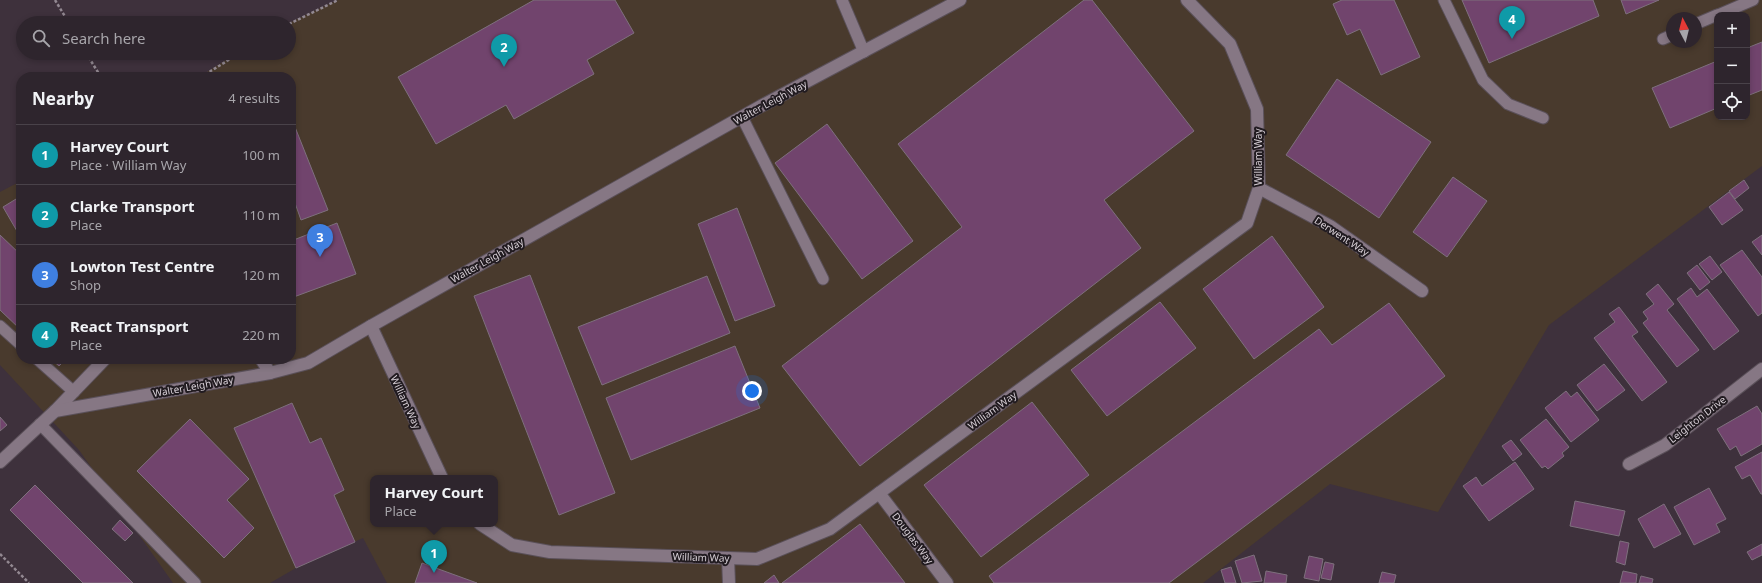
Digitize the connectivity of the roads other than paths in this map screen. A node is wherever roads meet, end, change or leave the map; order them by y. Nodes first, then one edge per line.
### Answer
1 (842, 0) edge
2 (960, 0) edge
3 (1187, 0) edge
4 (1444, 0) edge
5 (1753, 0) edge
6 (1725, 12) edge
7 (1714, 17) edge
8 (1702, 22) edge
9 (864, 52) junction
10 (742, 117) junction
11 (1543, 118) dead end
12 (1259, 188) junction
13 (823, 279) dead end
14 (1422, 291) dead end
15 (0, 326) edge
16 (370, 326) junction
17 (16, 340) edge
18 (43, 364) edge
19 (100, 364) edge
20 (264, 364) edge
21 (1762, 369) edge
22 (270, 373) junction
23 (74, 392) junction
24 (55, 411) junction
25 (40, 424) junction
26 (0, 462) edge
27 (1629, 464) dead end
28 (441, 475) edge
29 (879, 493) junction
30 (485, 527) edge
31 (728, 558) junction
32 (196, 583) edge
33 (729, 583) edge
34 (947, 583) edge

1 - 9 lane
2 - 9 street, Walter Leigh Way
3 - 12 street, William Way
4 - 11 lane
5 - 6 lane
7 - 8 lane
9 - 10 street, Walter Leigh Way
10 - 13 lane
10 - 16 street, Walter Leigh Way
12 - 14 street, Derwent Way
12 - 29 street, William Way
15 - 17 lane
16 - 22 street, Walter Leigh Way
16 - 28 street, William Way
18 - 23 lane
19 - 23 street
20 - 22 street
21 - 27 street, Leighton Drive
22 - 24 street, Walter Leigh Way
23 - 24 street
24 - 25 street
25 - 26 street
25 - 32 lane
29 - 31 street, William Way
29 - 34 street, Douglas Way
30 - 31 street, William Way
31 - 33 street

